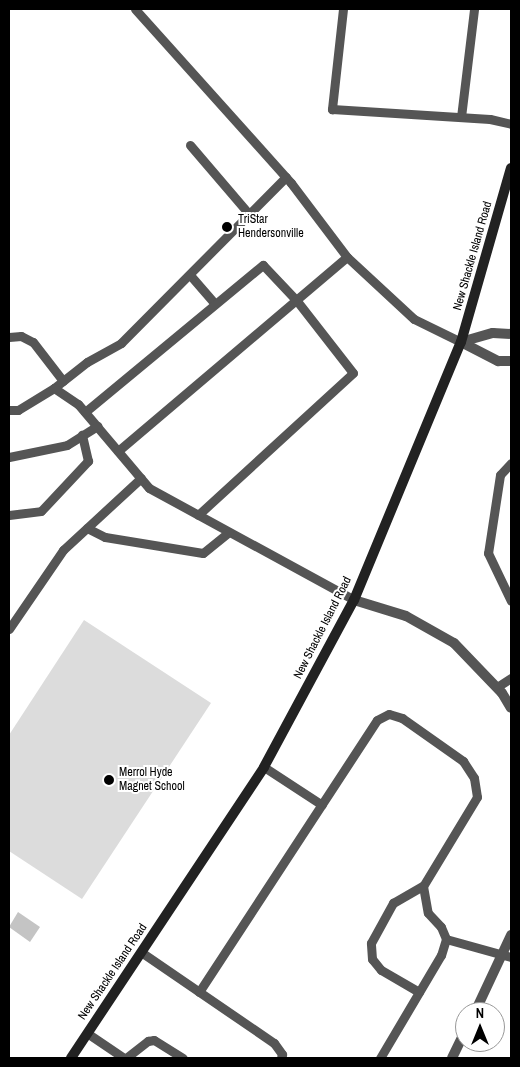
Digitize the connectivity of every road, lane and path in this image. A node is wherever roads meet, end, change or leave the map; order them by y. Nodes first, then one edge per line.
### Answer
1 (135, 9) edge
2 (344, 9) edge
3 (474, 9) edge
4 (461, 117) junction
5 (511, 124) edge
6 (190, 145) dead end
7 (511, 168) edge
8 (286, 177) junction
9 (249, 214) junction
10 (347, 257) junction
11 (190, 275) junction
12 (297, 300) junction
13 (215, 304) junction
14 (511, 334) edge
15 (9, 337) edge
16 (461, 342) junction
17 (511, 361) edge
18 (64, 381) junction
19 (54, 388) junction
20 (9, 410) edge
21 (85, 412) junction
22 (97, 426) junction
23 (82, 435) junction
24 (118, 451) junction
25 (9, 457) edge
26 (511, 463) edge
27 (141, 478) junction
28 (9, 515) edge
29 (198, 515) junction
30 (87, 528) junction
31 (229, 532) junction
32 (354, 600) junction
33 (511, 601) edge
34 (9, 629) edge
35 (511, 678) edge
36 (497, 687) junction
37 (511, 708) edge
38 (264, 767) junction
39 (322, 805) junction
40 (423, 886) junction
41 (511, 935) edge
42 (446, 939) junction
43 (141, 952) junction
44 (507, 956) edge
45 (199, 992) junction
46 (419, 992) junction
47 (481, 1002) edge
48 (87, 1034) junction
49 (71, 1058) edge
50 (125, 1058) edge
51 (183, 1058) edge
52 (281, 1058) edge
53 (380, 1058) edge

1 - 8 lane
2 - 4 lane
3 - 4 lane
4 - 5 lane
6 - 9 lane
7 - 16 main road, New Shackle Island Road
8 - 9 lane
8 - 10 lane
9 - 11 lane
10 - 12 lane
10 - 16 lane
11 - 13 lane
11 - 18 lane
12 - 13 lane
12 - 24 lane
12 - 29 lane
13 - 21 lane
14 - 16 street
15 - 18 lane
16 - 17 street
16 - 32 main road, New Shackle Island Road
18 - 19 lane
19 - 20 lane
19 - 21 lane
21 - 22 lane
22 - 23 lane
22 - 24 lane
23 - 25 lane
23 - 28 lane
24 - 27 lane
26 - 33 lane
27 - 29 lane
27 - 30 lane
29 - 31 lane
30 - 31 lane
30 - 34 lane
31 - 32 lane
32 - 36 street
32 - 38 main road, New Shackle Island Road
35 - 36 lane
36 - 37 street
38 - 39 lane
38 - 43 main road, New Shackle Island Road
39 - 40 lane
39 - 45 lane
40 - 42 lane
40 - 46 lane
41 - 44 street
42 - 44 lane
42 - 46 lane
43 - 45 lane
43 - 48 main road, New Shackle Island Road
44 - 47 street
45 - 52 lane
46 - 53 lane
48 - 49 main road, New Shackle Island Road
48 - 50 lane
50 - 51 lane

